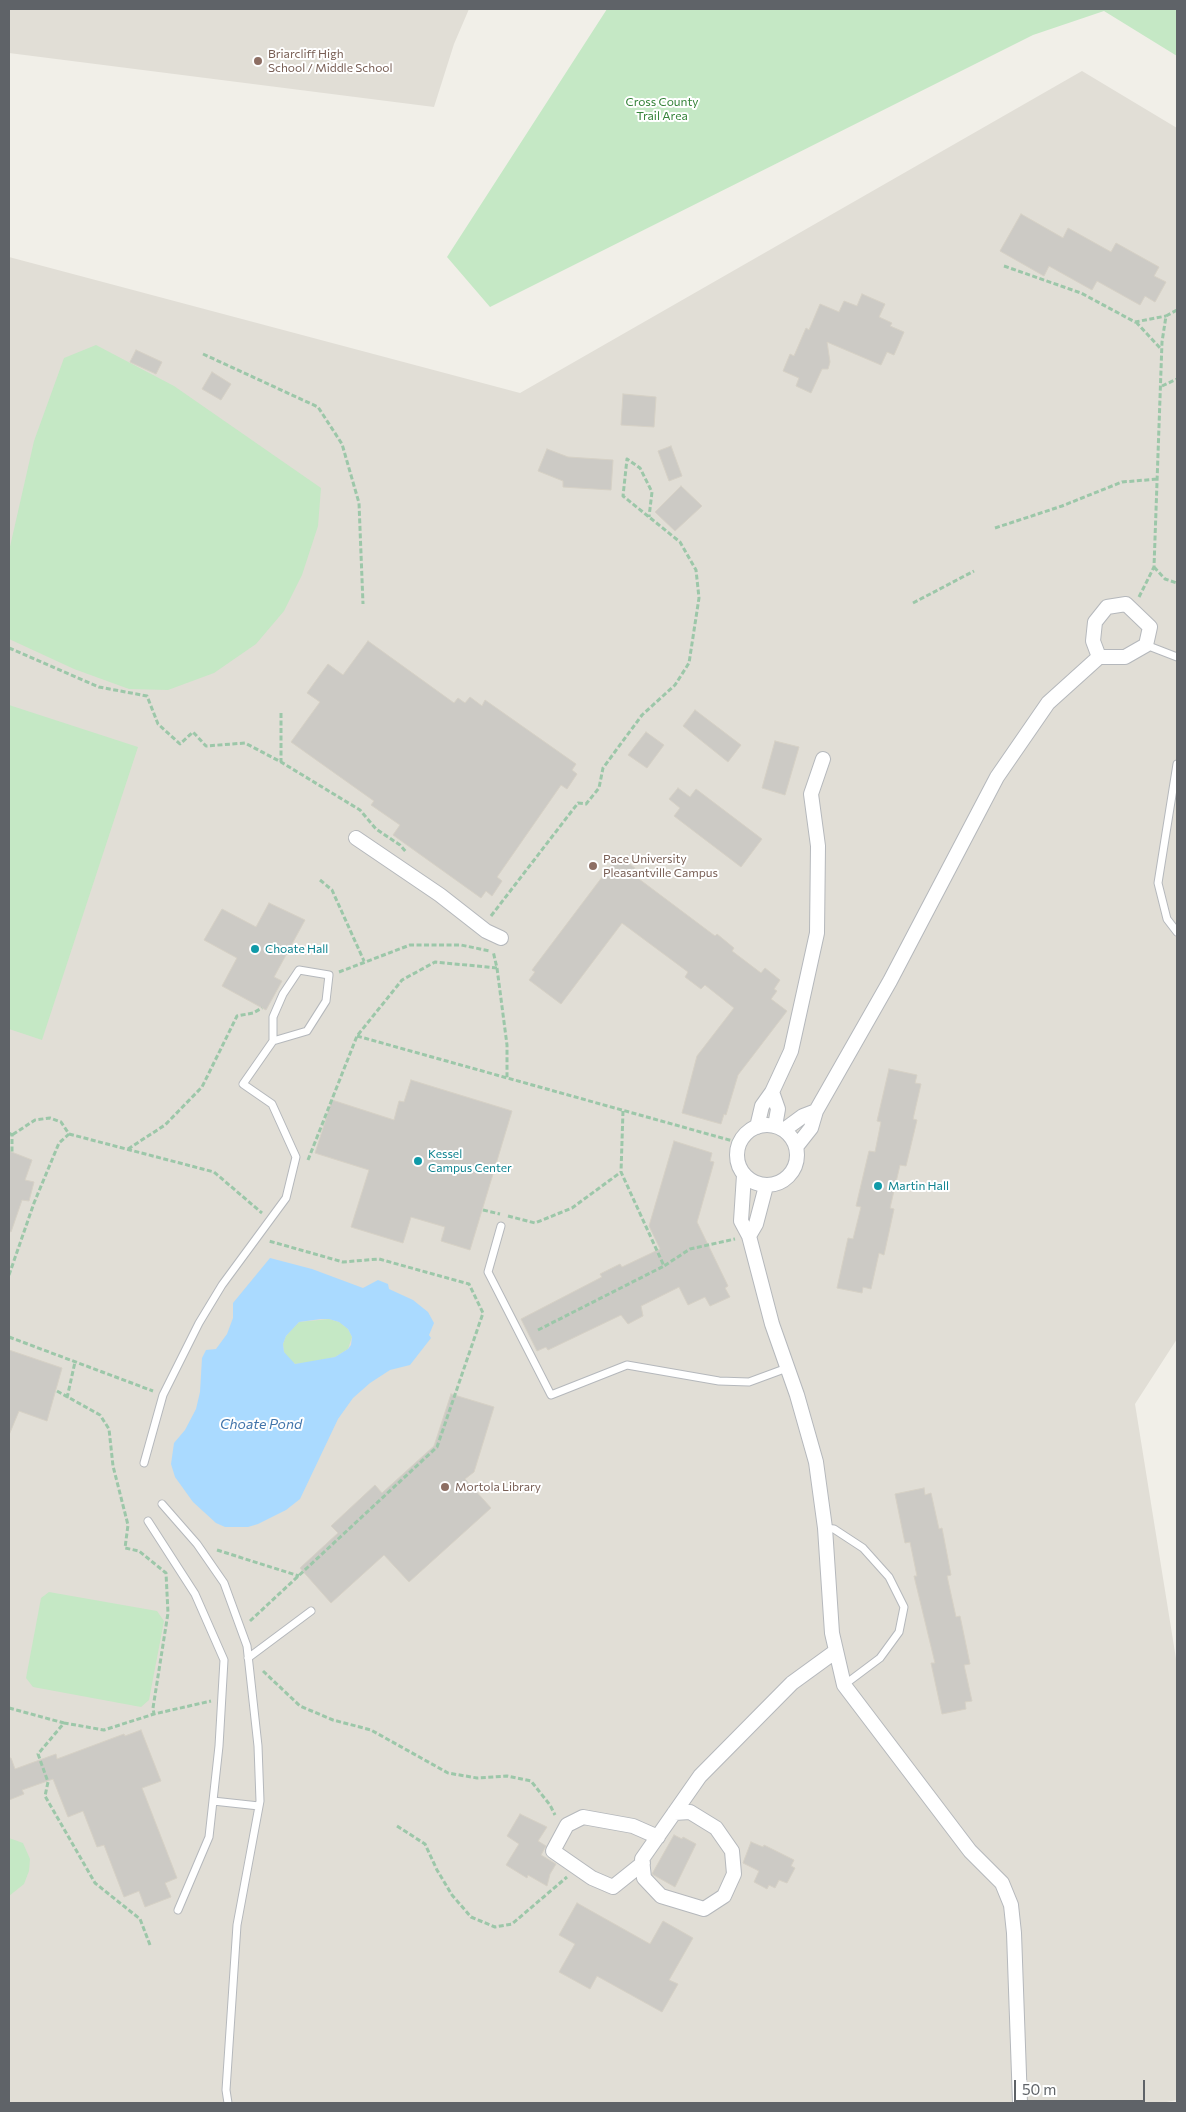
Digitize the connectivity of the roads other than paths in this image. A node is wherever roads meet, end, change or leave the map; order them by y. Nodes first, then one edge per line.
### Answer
1 (1146, 645) junction
2 (1099, 657) junction
3 (1177, 657) edge
4 (823, 760) dead end
5 (1177, 764) edge
6 (356, 838) dead end
7 (1177, 932) edge
8 (496, 937) road end
9 (273, 1041) junction
10 (772, 1092) junction
11 (816, 1111) junction
12 (757, 1127) junction
13 (779, 1128) junction
14 (796, 1147) junction
15 (744, 1175) junction
16 (766, 1186) junction
17 (501, 1226) dead end
18 (749, 1236) junction
19 (787, 1368) junction
20 (144, 1463) dead end
21 (162, 1504) dead end
22 (148, 1521) dead end
23 (825, 1528) junction
24 (310, 1610) dead end
25 (836, 1651) junction
26 (248, 1658) junction
27 (844, 1686) junction
28 (213, 1801) junction
29 (259, 1806) junction
30 (674, 1813) junction
31 (658, 1837) junction
32 (643, 1863) junction
33 (178, 1910) dead end
34 (228, 2103) edge
35 (1020, 2103) edge

1 - 2 street
1 - 2 street
1 - 3 lane
2 - 11 street
4 - 10 street
5 - 7 lane
6 - 8 street
9 - 9 lane
9 - 20 lane
10 - 12 street
10 - 13 street
11 - 13 street
11 - 14 street
12 - 13 street
12 - 15 street
13 - 14 street
14 - 16 street
15 - 16 street
15 - 18 street
16 - 18 street
17 - 19 lane
18 - 19 street
19 - 23 street
21 - 26 lane
22 - 28 lane
23 - 25 street
23 - 27 lane
24 - 26 lane
25 - 27 street
25 - 30 street
26 - 29 lane
27 - 35 street
28 - 29 lane
28 - 33 lane
29 - 34 lane
30 - 31 street
30 - 32 street
31 - 32 street
31 - 32 street

